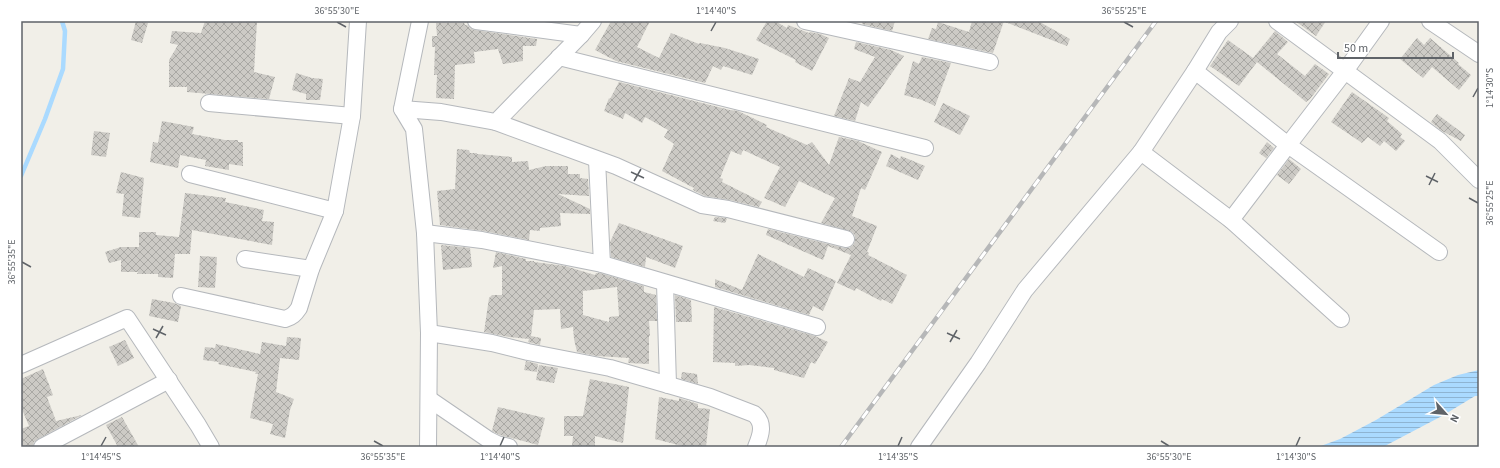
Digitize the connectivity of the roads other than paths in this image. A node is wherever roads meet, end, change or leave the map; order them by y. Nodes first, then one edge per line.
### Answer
1 (358, 21) edge
2 (420, 21) edge
3 (476, 21) edge
4 (593, 21) edge
5 (805, 21) edge
6 (1230, 21) edge
7 (1277, 21) edge
8 (1381, 21) edge
9 (1430, 21) edge
10 (581, 35) junction
11 (1479, 54) edge
12 (559, 57) junction
13 (990, 62) dead end
14 (1195, 71) junction
15 (1345, 71) junction
16 (209, 102) dead end
17 (402, 108) junction
18 (352, 116) junction
19 (496, 122) junction
20 (1288, 145) junction
21 (925, 148) dead end
22 (1141, 152) junction
23 (598, 160) junction
24 (190, 174) dead end
25 (1479, 180) edge
26 (335, 211) junction
27 (1231, 220) junction
28 (425, 233) junction
29 (846, 239) dead end
30 (1439, 252) dead end
31 (245, 259) dead end
32 (602, 264) junction
33 (311, 269) junction
34 (665, 283) junction
35 (181, 296) dead end
36 (1341, 319) dead end
37 (816, 327) dead end
38 (429, 333) junction
39 (21, 365) edge
40 (169, 380) junction
41 (668, 385) junction
42 (429, 399) junction
43 (42, 447) edge
44 (210, 447) edge
45 (428, 447) edge
46 (509, 447) edge
47 (756, 447) edge
48 (920, 447) edge

1 - 18 street
2 - 17 street
3 - 10 street
4 - 10 street
5 - 13 street
6 - 14 street
7 - 15 street
8 - 15 street
9 - 11 street
10 - 12 street
12 - 19 street
12 - 21 street
14 - 20 street
14 - 22 street
15 - 20 street
15 - 25 street
16 - 18 street
17 - 19 street
17 - 28 street
18 - 26 street
19 - 23 street
20 - 27 street
20 - 30 street
22 - 27 street
22 - 48 street
23 - 29 street
23 - 32 street
24 - 26 street
26 - 33 street
27 - 36 street
28 - 32 street
28 - 38 street
31 - 33 street
32 - 34 street
33 - 35 street
34 - 37 street
34 - 41 street
38 - 41 street
38 - 42 street
39 - 40 street
40 - 43 street
40 - 44 street
41 - 47 street
42 - 45 street
42 - 46 street

